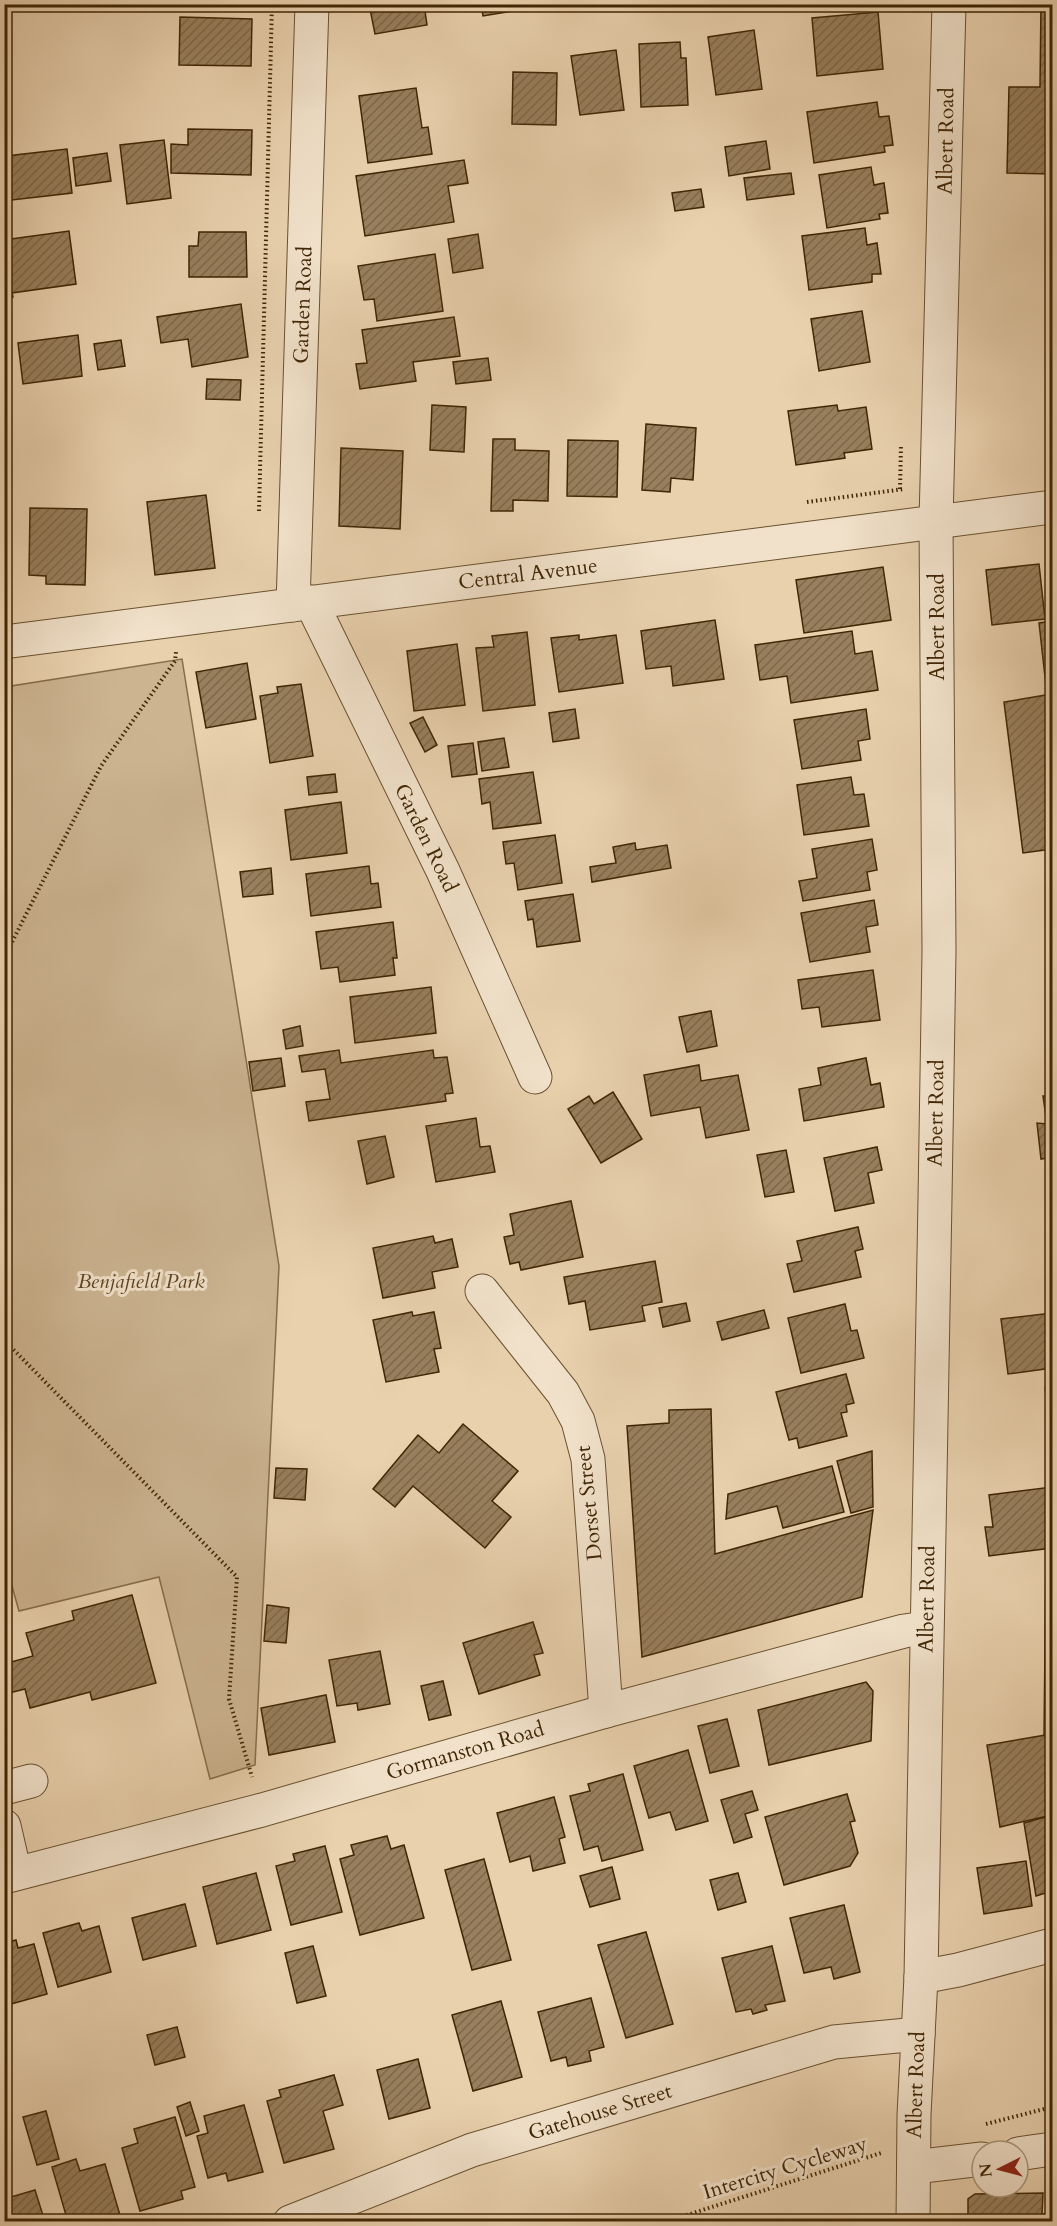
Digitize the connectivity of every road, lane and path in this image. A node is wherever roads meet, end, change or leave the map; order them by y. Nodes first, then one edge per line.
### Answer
1 (272, 4) edge
2 (312, 4) edge
3 (949, 4) edge
4 (1053, 507) edge
5 (259, 516) dead end
6 (936, 521) junction
7 (302, 604) junction
8 (180, 619) junction
9 (4, 642) edge
10 (4, 958) edge
11 (535, 1077) dead end
12 (482, 1291) dead end
13 (4, 1340) edge
14 (926, 1628) junction
15 (606, 1711) junction
16 (262, 1810) junction
17 (4, 1826) edge
18 (10, 1876) edge
19 (1053, 1945) edge
20 (921, 1977) junction
21 (918, 2034) junction
22 (1053, 2149) edge
23 (1030, 2152) edge
24 (914, 2155) junction
25 (970, 2158) edge
26 (290, 2222) edge
27 (665, 2222) edge
28 (913, 2222) edge

1 - 5 path
2 - 7 street, Garden Road
3 - 6 street, Albert Road
4 - 6 street, Central Avenue
6 - 7 street, Central Avenue
6 - 14 street, Albert Road
7 - 8 street, Central Avenue
7 - 11 street, Garden Road
8 - 9 street, Central Avenue
8 - 10 path
12 - 15 street, Dorset Street
13 - 16 path
14 - 15 street, Gormanston Road
14 - 20 street, Albert Road
15 - 16 street, Gormanston Road
16 - 18 street, Gormanston Road
17 - 18 street
19 - 20 street
20 - 21 street, Albert Road
21 - 24 street, Albert Road
21 - 26 street, Gatehouse Street
22 - 23 street
24 - 25 street
24 - 27 path, Intercity Cycleway
24 - 28 street, Albert Road

